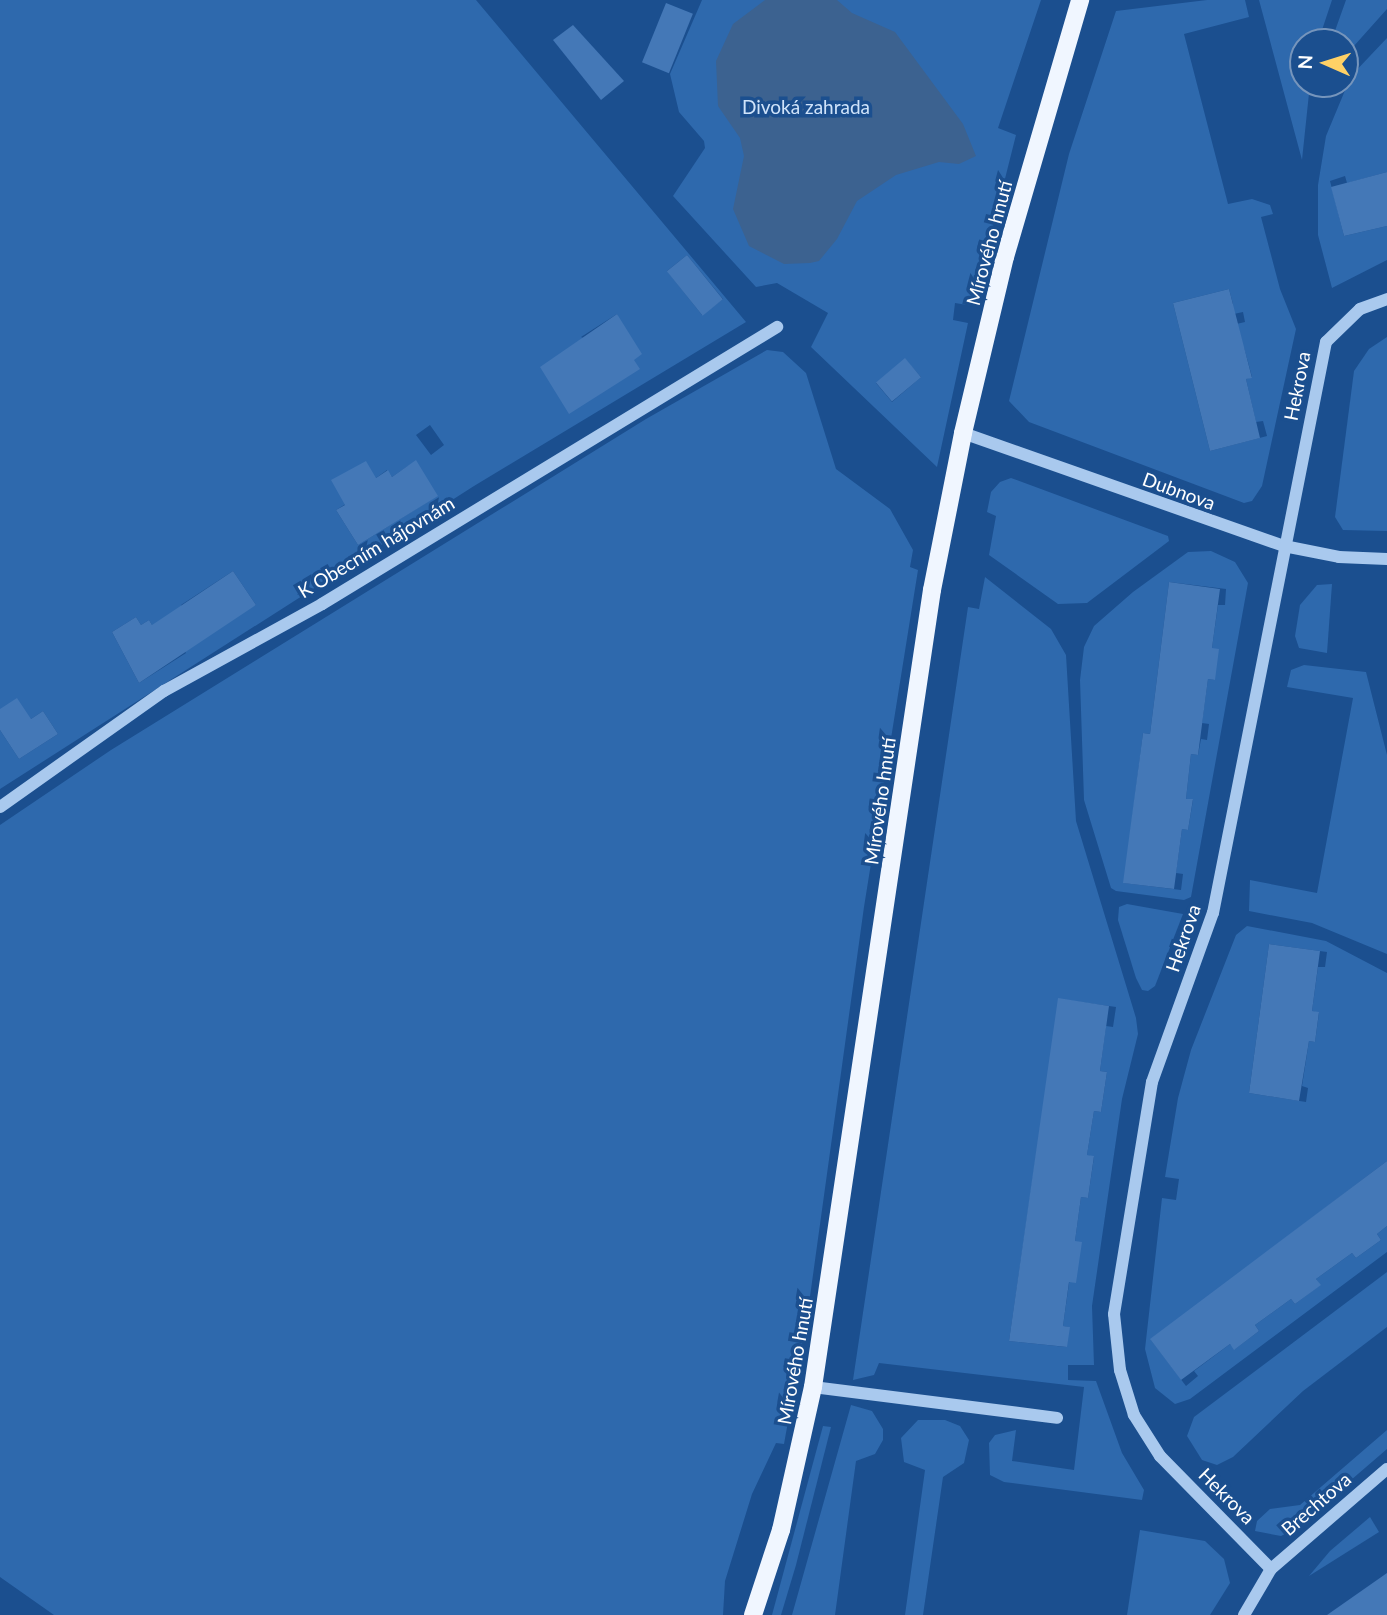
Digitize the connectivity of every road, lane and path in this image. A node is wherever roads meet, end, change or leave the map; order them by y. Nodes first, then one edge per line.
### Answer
1 (1080, 0) edge
2 (1387, 299) edge
3 (777, 327) dead end
4 (963, 433) junction
5 (1284, 546) junction
6 (1387, 559) edge
7 (0, 807) edge
8 (813, 1387) junction
9 (1057, 1418) dead end
10 (1387, 1469) edge
11 (1271, 1569) junction
12 (753, 1615) edge
13 (1244, 1615) edge

1 - 4 main road, Mírového hnutí
2 - 5 street, Hekrova
3 - 7 street, K Obecním hájovnám
4 - 5 street, Dubnova
4 - 8 main road, Mírového hnutí
5 - 6 street, Dubnova
5 - 11 street, Hekrova
8 - 9 street
8 - 12 main road, Mírového hnutí
10 - 11 street, Brechtova
11 - 13 street, Brechtova

